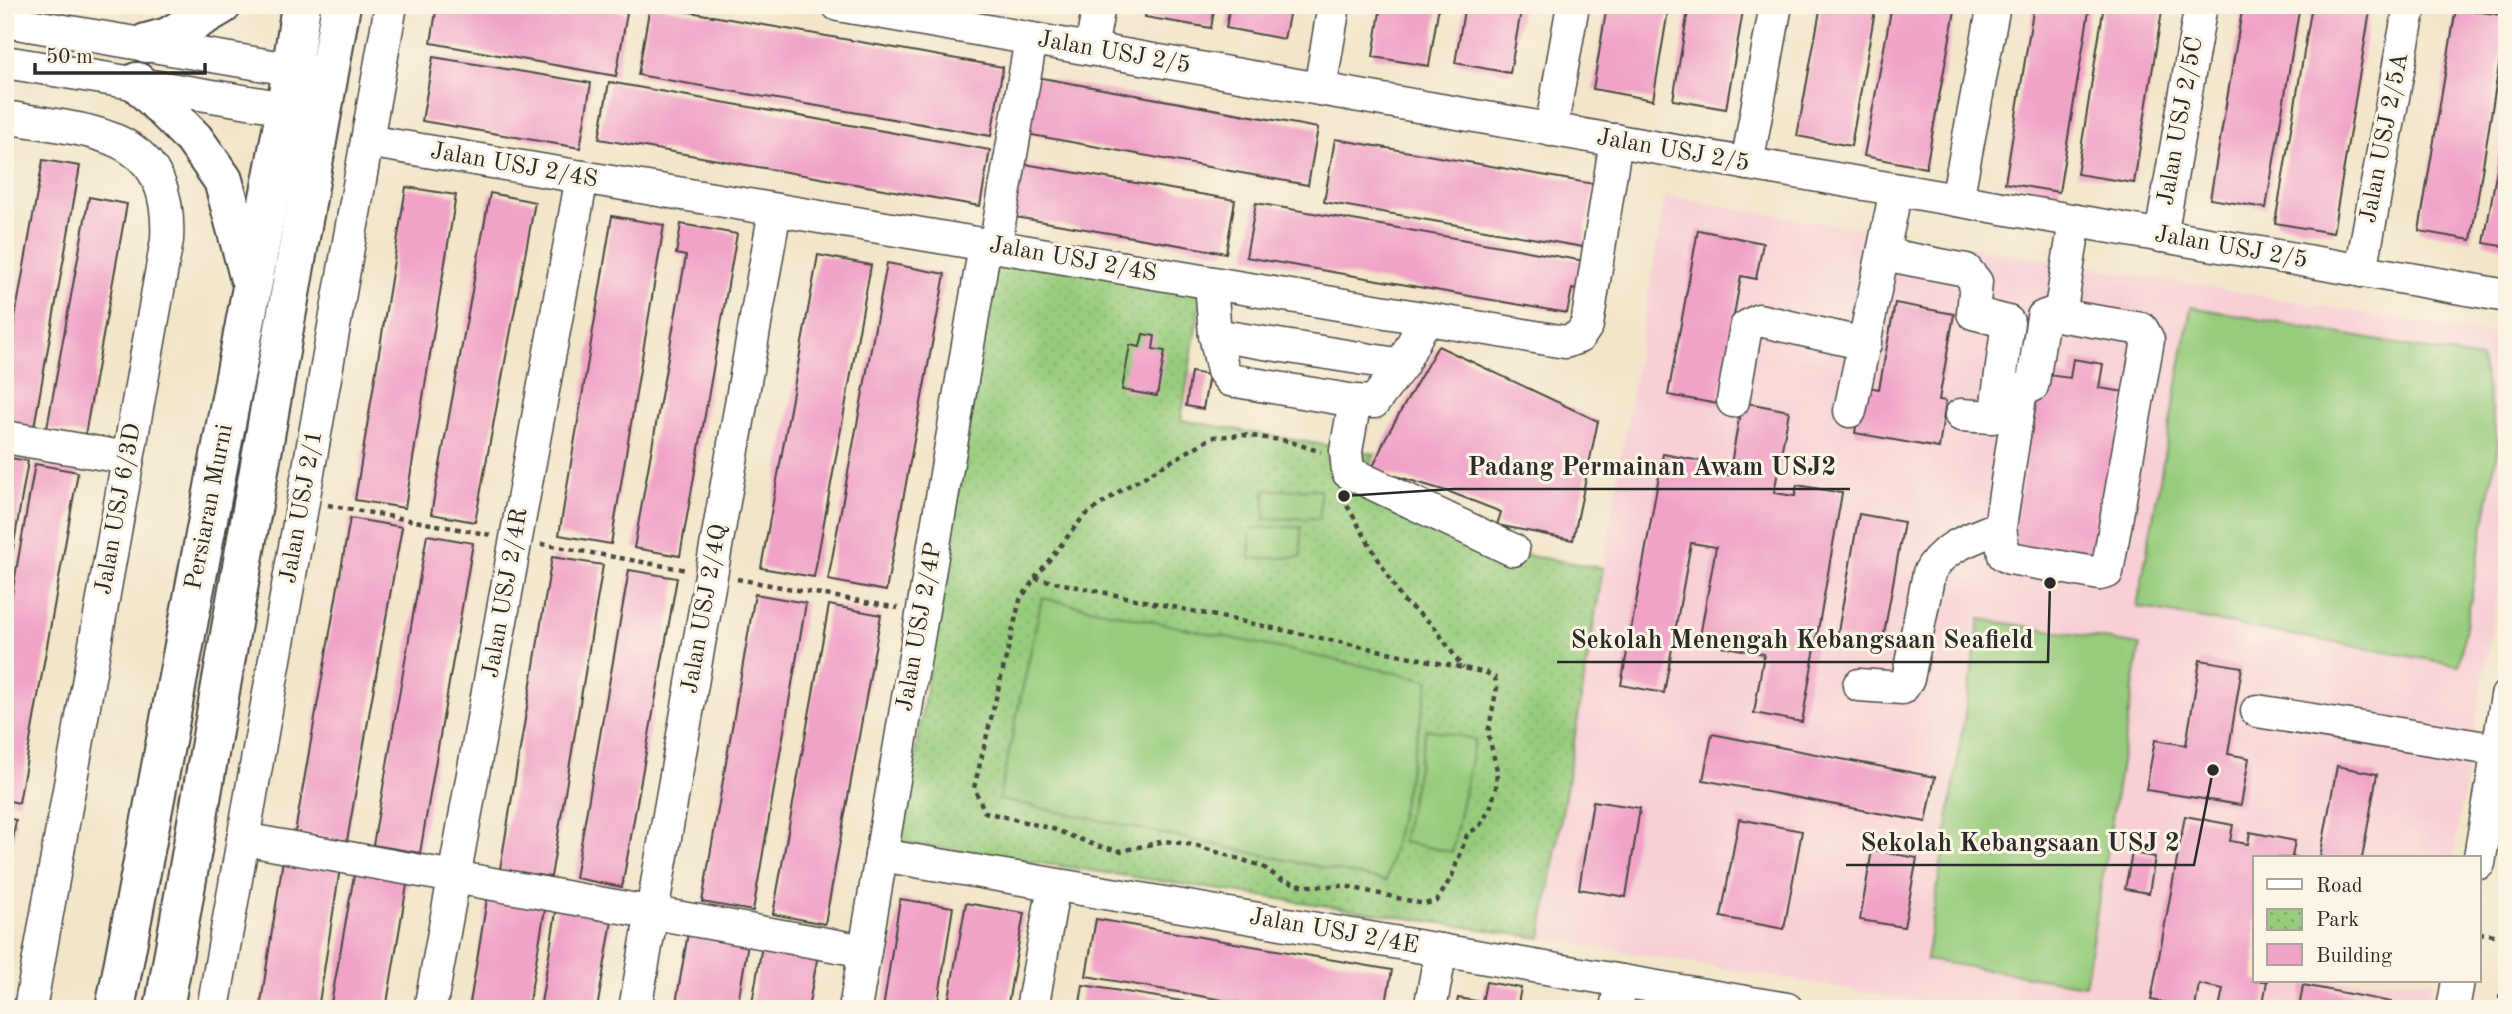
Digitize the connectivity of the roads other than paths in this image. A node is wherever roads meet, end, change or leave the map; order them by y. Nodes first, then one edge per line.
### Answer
1 (222, 5) edge
2 (301, 5) edge
3 (341, 5) edge
4 (391, 5) edge
5 (1099, 5) edge
6 (1334, 5) edge
7 (1573, 5) edge
8 (1776, 5) edge
9 (1994, 5) edge
10 (2202, 5) edge
11 (2410, 5) edge
12 (852, 6) edge
13 (5, 22) edge
14 (1031, 39) junction
15 (146, 43) junction
16 (1091, 49) junction
17 (5, 62) edge
18 (291, 68) junction
19 (328, 76) junction
20 (137, 82) junction
21 (1320, 89) junction
22 (304, 110) junction
23 (6, 122) edge
24 (1551, 130) junction
25 (367, 141) junction
26 (1616, 141) junction
27 (1746, 164) junction
28 (582, 177) junction
29 (1896, 190) junction
30 (1956, 201) junction
31 (775, 210) junction
32 (2075, 221) junction
33 (2161, 236) junction
34 (990, 246) junction
35 (1883, 254) junction
36 (2361, 271) junction
37 (1211, 283) junction
38 (252, 288) junction
39 (2507, 296) edge
40 (2060, 315) junction
41 (1425, 319) junction
42 (1215, 335) junction
43 (1865, 344) junction
44 (1402, 365) junction
45 (1355, 401) junction
46 (1733, 401) dead end
47 (1850, 411) dead end
48 (1962, 415) dead end
49 (5, 437) edge
50 (128, 458) junction
51 (2000, 527) junction
52 (1513, 550) dead end
53 (1859, 685) dead end
54 (2507, 696) edge
55 (2257, 711) dead end
56 (2498, 750) junction
57 (243, 839) junction
58 (881, 855) junction
59 (2480, 857) edge
60 (454, 877) junction
61 (1054, 885) junction
62 (652, 913) junction
63 (1441, 950) junction
64 (865, 951) junction
65 (2458, 982) edge
66 (1619, 995) edge
67 (30, 1009) edge
68 (115, 1009) edge
69 (164, 1009) edge
70 (213, 1009) edge
71 (429, 1009) edge
72 (635, 1009) edge
73 (855, 1009) edge
74 (1032, 1009) edge
75 (1430, 1009) edge
76 (1787, 1009) edge
77 (2453, 1009) edge

1 - 15 main road
2 - 18 main road, Persiaran Murni
3 - 19 main road, Persiaran Murni
4 - 25 street, Jalan USJ 2/1
5 - 16 street
6 - 21 street
7 - 24 street
8 - 27 street
9 - 30 street
10 - 33 street, Jalan USJ 2/5C
11 - 36 street, Jalan USJ 2/5A
12 - 14 street, Jalan USJ 2/5
13 - 15 street
14 - 16 street, Jalan USJ 2/5
14 - 34 street, Jalan USJ 2/4P
15 - 18 street
16 - 21 street, Jalan USJ 2/5
17 - 20 street
18 - 19 street
18 - 22 main road, Persiaran Murni
19 - 22 main road, Persiaran Murni
20 - 22 street
20 - 38 main road
21 - 24 street, Jalan USJ 2/5
22 - 38 main road, Persiaran Murni
22 - 69 main road, Persiaran Murni
23 - 50 street, Jalan USJ 6/3D
24 - 26 street, Jalan USJ 2/5
25 - 28 street, Jalan USJ 2/4S
25 - 57 street, Jalan USJ 2/1
26 - 27 street, Jalan USJ 2/5
26 - 41 street, Jalan USJ 2/4S
27 - 29 street, Jalan USJ 2/5
28 - 31 street, Jalan USJ 2/4S
28 - 60 street, Jalan USJ 2/4R
29 - 30 street, Jalan USJ 2/5
29 - 35 street
30 - 32 street, Jalan USJ 2/5
31 - 34 street, Jalan USJ 2/4S
31 - 62 street, Jalan USJ 2/4Q
32 - 33 street, Jalan USJ 2/5
32 - 40 street
33 - 36 street, Jalan USJ 2/5
34 - 37 street, Jalan USJ 2/4S
34 - 58 street, Jalan USJ 2/4P
35 - 43 street
35 - 48 street
36 - 39 street, Jalan USJ 2/5
37 - 41 street, Jalan USJ 2/4S
37 - 42 street
38 - 68 main road, Persiaran Murni
40 - 51 street
40 - 51 street
41 - 44 street
42 - 44 street
42 - 45 street
43 - 46 street
43 - 47 street
44 - 45 street
45 - 52 street
49 - 50 street
50 - 67 street, Jalan USJ 6/3D
51 - 53 street
54 - 56 street
55 - 56 street
56 - 59 street
57 - 60 street
57 - 70 street, Jalan USJ 2/1
58 - 61 street, Jalan USJ 2/4E
58 - 64 street, Jalan USJ 2/4P
60 - 62 street
60 - 71 street, Jalan USJ 2/4R
61 - 63 street, Jalan USJ 2/4E
61 - 74 street
62 - 64 street
62 - 72 street, Jalan USJ 2/4Q
63 - 66 street, Jalan USJ 2/4E
63 - 75 street
64 - 73 street, Jalan USJ 2/4P
65 - 77 street
66 - 76 street, Jalan USJ 2/4E

